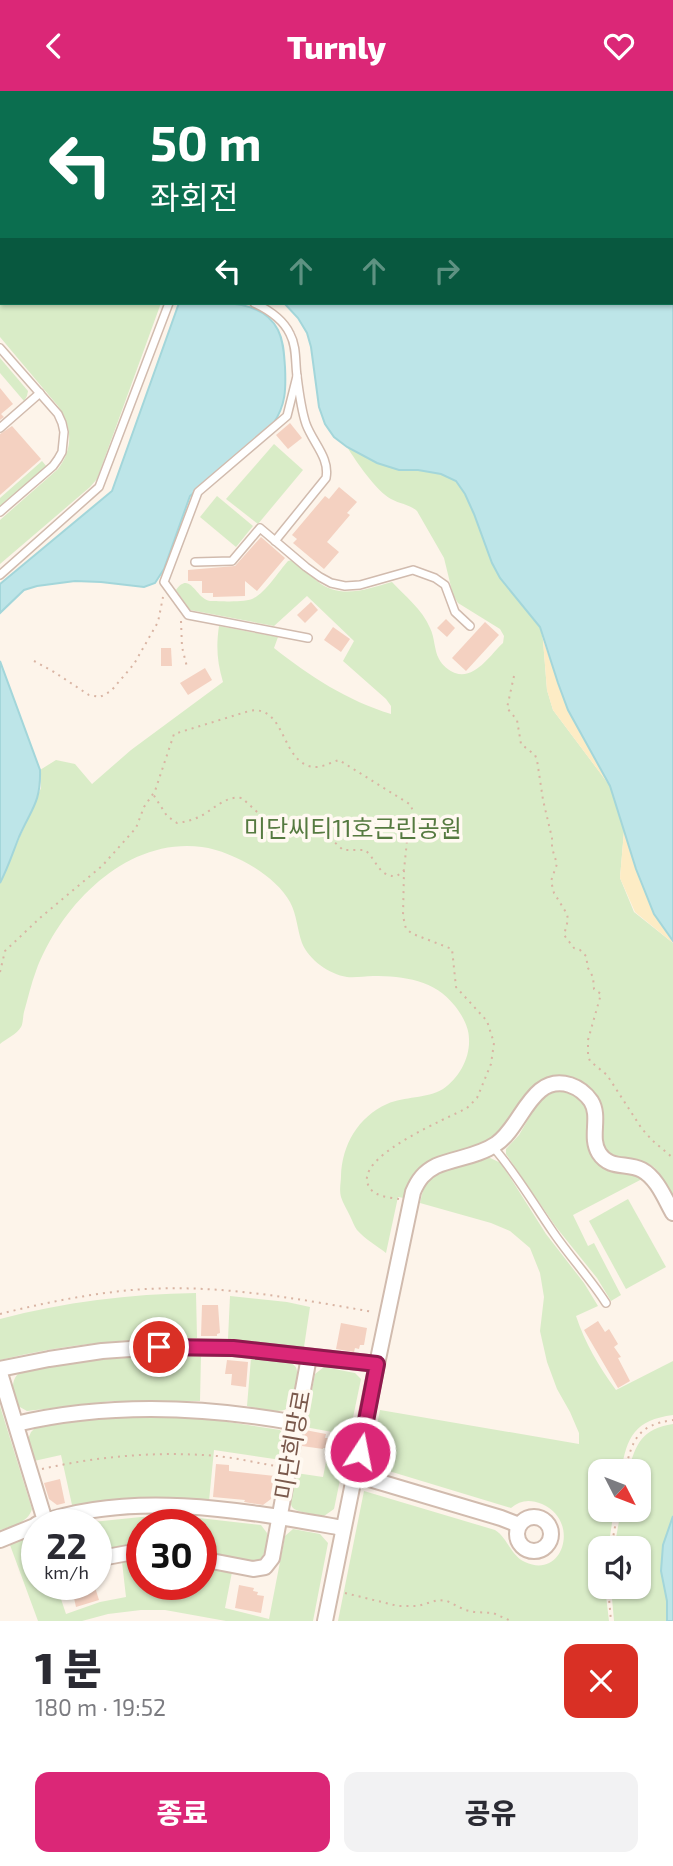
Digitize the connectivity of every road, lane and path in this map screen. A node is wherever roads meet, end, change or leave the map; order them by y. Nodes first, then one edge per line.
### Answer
1 (168, 305) edge
2 (257, 305) edge
3 (0, 348) edge
4 (297, 376) junction
5 (40, 393) junction
6 (0, 428) edge
7 (0, 512) edge
8 (275, 541) junction
9 (195, 562) dead end
10 (0, 575) edge
11 (164, 582) junction
12 (179, 603) junction
13 (470, 626) dead end
14 (308, 638) dead end
15 (34, 661) dead end
16 (187, 667) dead end
17 (514, 676) dead end
18 (153, 794) junction
19 (404, 870) junction
20 (397, 877) junction
21 (405, 881) junction
22 (0, 972) edge
23 (492, 1146) junction
24 (673, 1158) edge
25 (403, 1201) dead end
26 (673, 1213) edge
27 (606, 1303) dead end
28 (378, 1312) dead end
29 (0, 1314) edge
30 (309, 1357) junction
31 (377, 1364) junction
32 (0, 1371) edge
33 (673, 1420) edge
34 (298, 1423) junction
35 (16, 1424) junction
36 (628, 1459) edge
37 (281, 1467) dead end
38 (36, 1470) dead end
39 (356, 1475) junction
40 (37, 1509) edge
41 (103, 1509) edge
42 (280, 1518) junction
43 (519, 1525) dead end
44 (343, 1528) junction
45 (21, 1532) edge
46 (0, 1540) edge
47 (217, 1562) edge
48 (341, 1593) dead end
49 (609, 1599) edge
50 (325, 1621) edge
51 (511, 1621) edge
52 (611, 1621) edge

1 - 10 lane
2 - 4 lane
3 - 5 lane
4 - 8 lane
4 - 11 lane
5 - 6 lane
5 - 7 lane
8 - 9 lane
8 - 13 lane
11 - 12 lane
11 - 15 path
12 - 14 lane
12 - 16 path
17 - 24 path
18 - 19 path
18 - 20 path
18 - 22 path
19 - 20 path
19 - 21 path
20 - 21 path
21 - 25 path
23 - 26 street
23 - 27 lane
23 - 31 street
28 - 29 path
30 - 31 street
30 - 32 street, 미단희망로
30 - 34 street, 미단희망로
31 - 39 street
32 - 35 street, 미단희망로
33 - 36 path
34 - 35 street
34 - 42 street, 미단희망로
35 - 40 street, 미단희망로
37 - 38 path
39 - 43 street
39 - 44 street
41 - 42 street
42 - 44 street
42 - 47 street, 미단희망로
44 - 50 street
45 - 46 street
48 - 51 path
49 - 52 path

